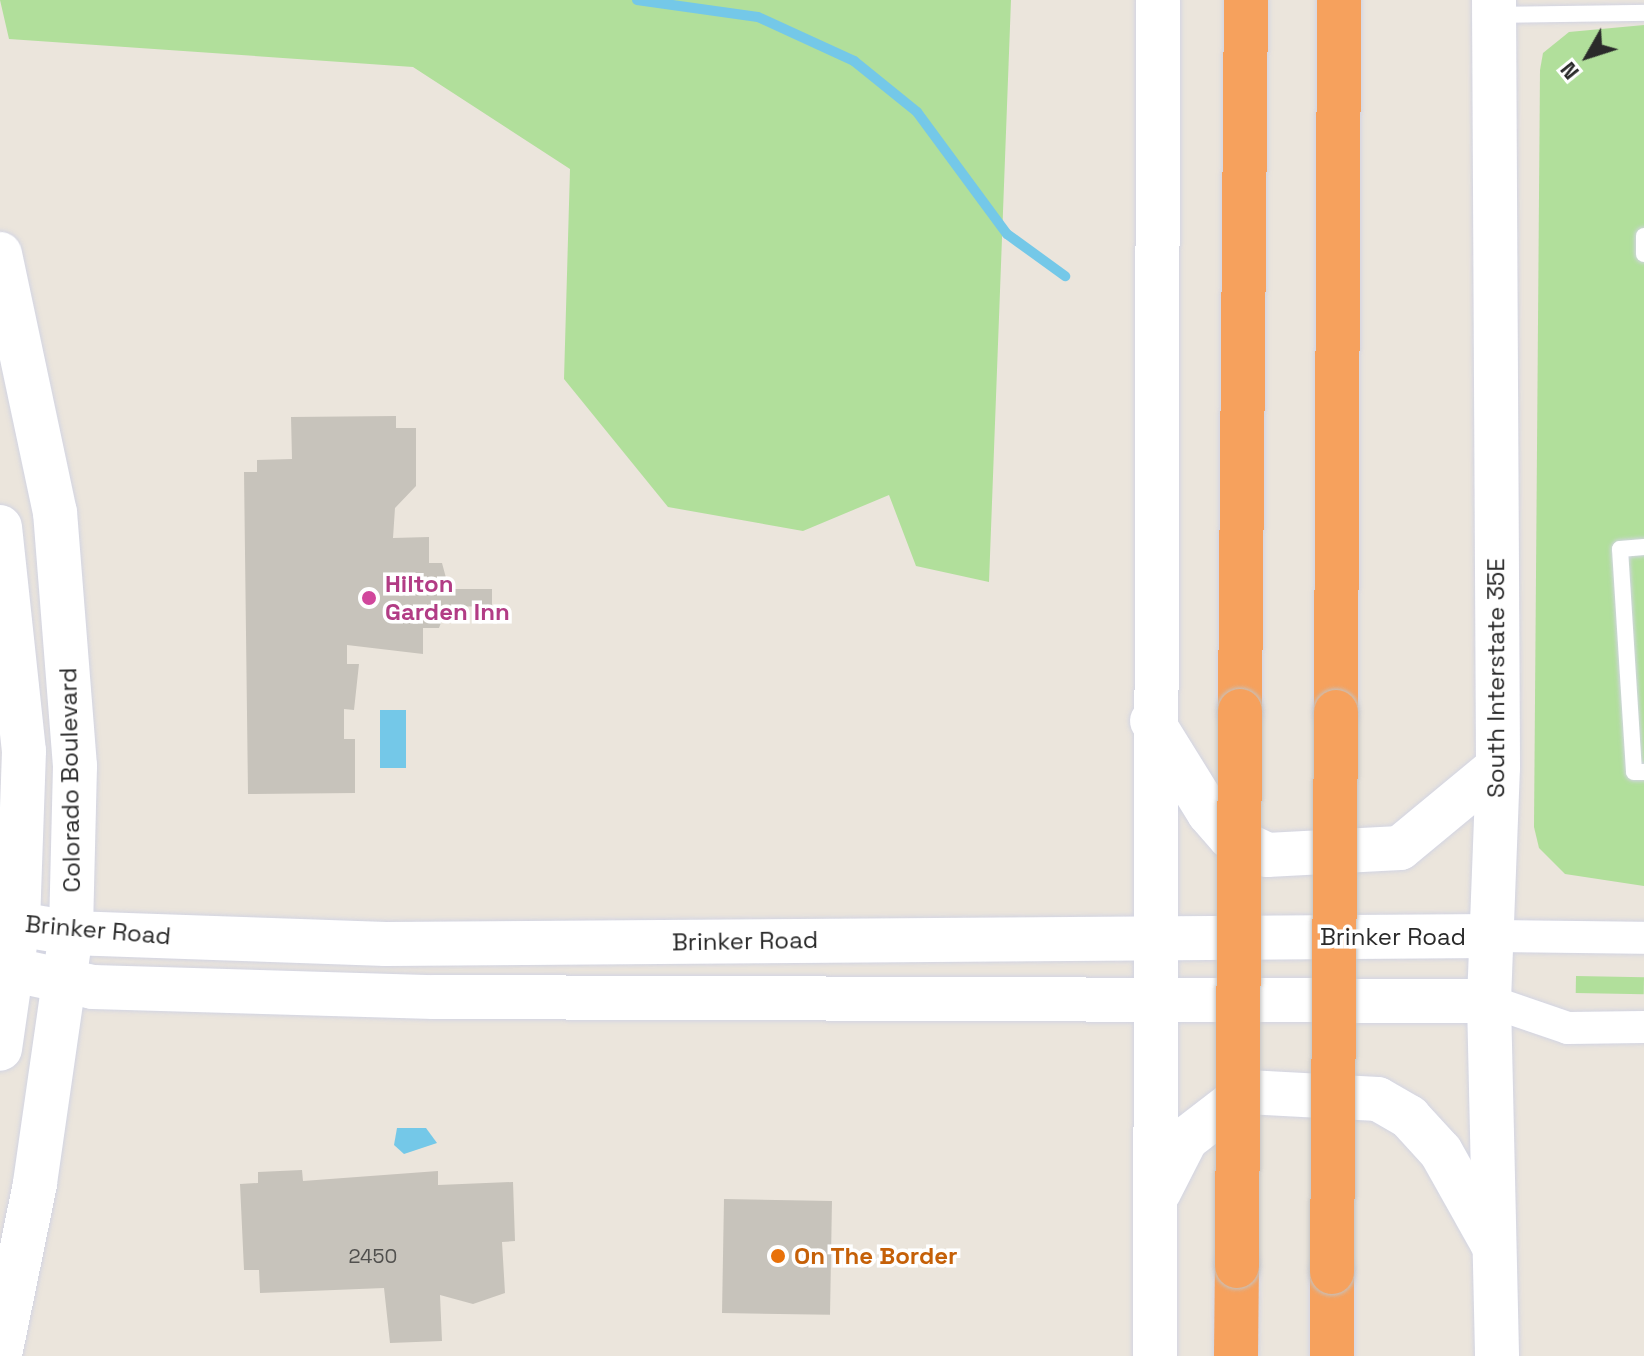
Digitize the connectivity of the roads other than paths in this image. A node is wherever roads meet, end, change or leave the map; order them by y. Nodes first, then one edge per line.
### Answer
1 (1158, 0) edge
2 (1246, 0) edge
3 (1339, 0) edge
4 (1495, 7) edge
5 (1644, 13) edge
6 (1644, 236) edge
7 (1644, 254) edge
8 (1, 263) edge
9 (0, 530) edge
10 (1644, 547) edge
11 (1152, 721) junction
12 (1498, 767) junction
13 (1644, 772) edge
14 (9, 923) edge
15 (71, 933) junction
16 (1491, 936) junction
17 (1154, 937) junction
18 (1644, 938) edge
19 (567, 942) junction
20 (6, 968) edge
21 (63, 980) junction
22 (561, 999) junction
23 (1154, 999) junction
24 (1489, 1001) junction
25 (1644, 1027) edge
26 (0, 1049) edge
27 (1154, 1202) junction
28 (1495, 1248) junction
29 (0, 1355) edge
30 (1155, 1356) edge
31 (1236, 1356) edge
32 (1332, 1356) edge
33 (1497, 1356) edge

1 - 11 street
2 - 31 highway, bridge
3 - 32 highway, bridge
4 - 5 lane
4 - 12 street, South Interstate 35E
6 - 7 lane
8 - 15 street, Colorado Boulevard
9 - 14 street, Colorado Boulevard
10 - 13 lane
11 - 12 street
11 - 17 street
12 - 16 street, South Interstate 35E
14 - 15 street, Brinker Road
14 - 20 street, Colorado Boulevard
15 - 19 street, Brinker Road
15 - 21 street, Colorado Boulevard
16 - 17 street, Brinker Road
16 - 18 street
16 - 24 street, South Interstate 35E
17 - 19 street, Brinker Road
17 - 23 street
19 - 22 street
20 - 21 street, Brinker Road
20 - 26 street, Colorado Boulevard
21 - 22 street, Brinker Road
21 - 29 street, Colorado Boulevard
22 - 23 street, Brinker Road
23 - 24 street, Brinker Road
23 - 27 street
24 - 25 street
24 - 28 street, South Interstate 35E
27 - 28 street
27 - 30 street
28 - 33 street, South Interstate 35E

